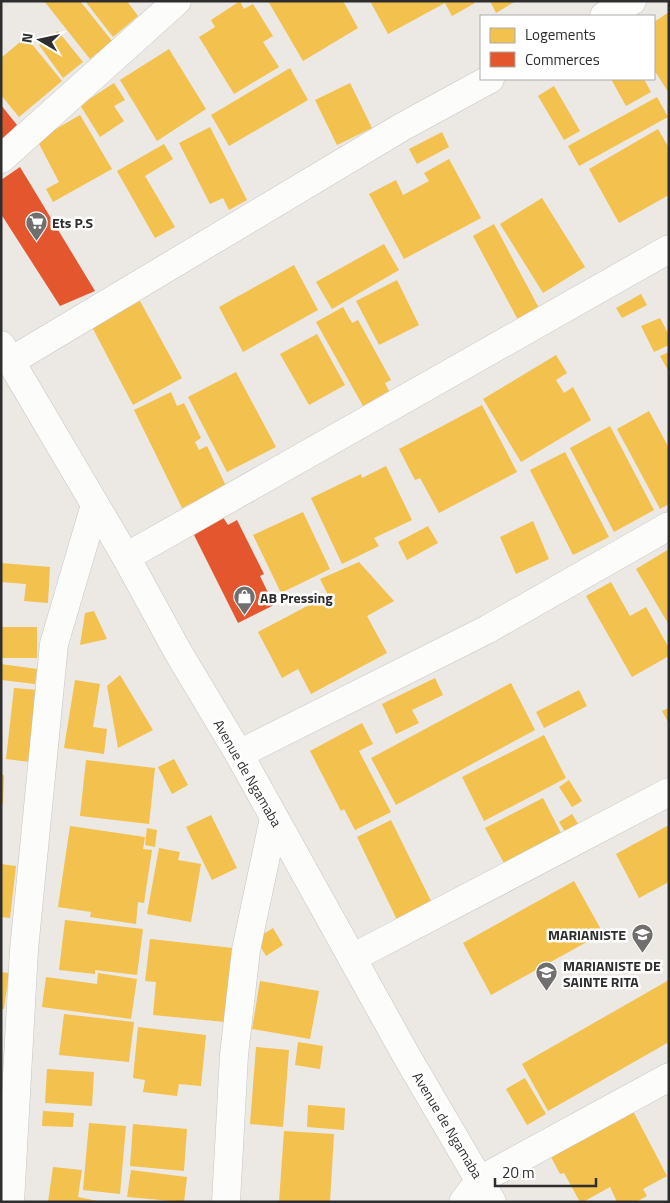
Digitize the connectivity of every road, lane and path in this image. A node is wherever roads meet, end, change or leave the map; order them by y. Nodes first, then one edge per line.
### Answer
1 (177, 1) edge
2 (632, 1) edge
3 (606, 15) edge
4 (488, 80) edge
5 (1, 159) edge
6 (669, 250) edge
7 (6, 353) edge
8 (95, 506) junction
9 (669, 526) edge
10 (126, 557) junction
11 (239, 754) junction
12 (669, 792) edge
13 (274, 818) junction
14 (352, 958) junction
15 (669, 1077) edge
16 (486, 1191) edge
17 (10, 1202) edge
18 (226, 1202) edge
19 (463, 1202) edge

1 - 5 street
2 - 3 street
4 - 7 street
6 - 10 street
7 - 8 street, Avenue de Ngamaba
8 - 10 street, Avenue de Ngamaba
8 - 17 street
9 - 11 street
10 - 11 street, Avenue de Ngamaba
11 - 13 street, Avenue de Ngamaba
12 - 14 street
13 - 14 street, Avenue de Ngamaba
13 - 18 street
14 - 16 street, Avenue de Ngamaba
15 - 16 street
16 - 19 street

